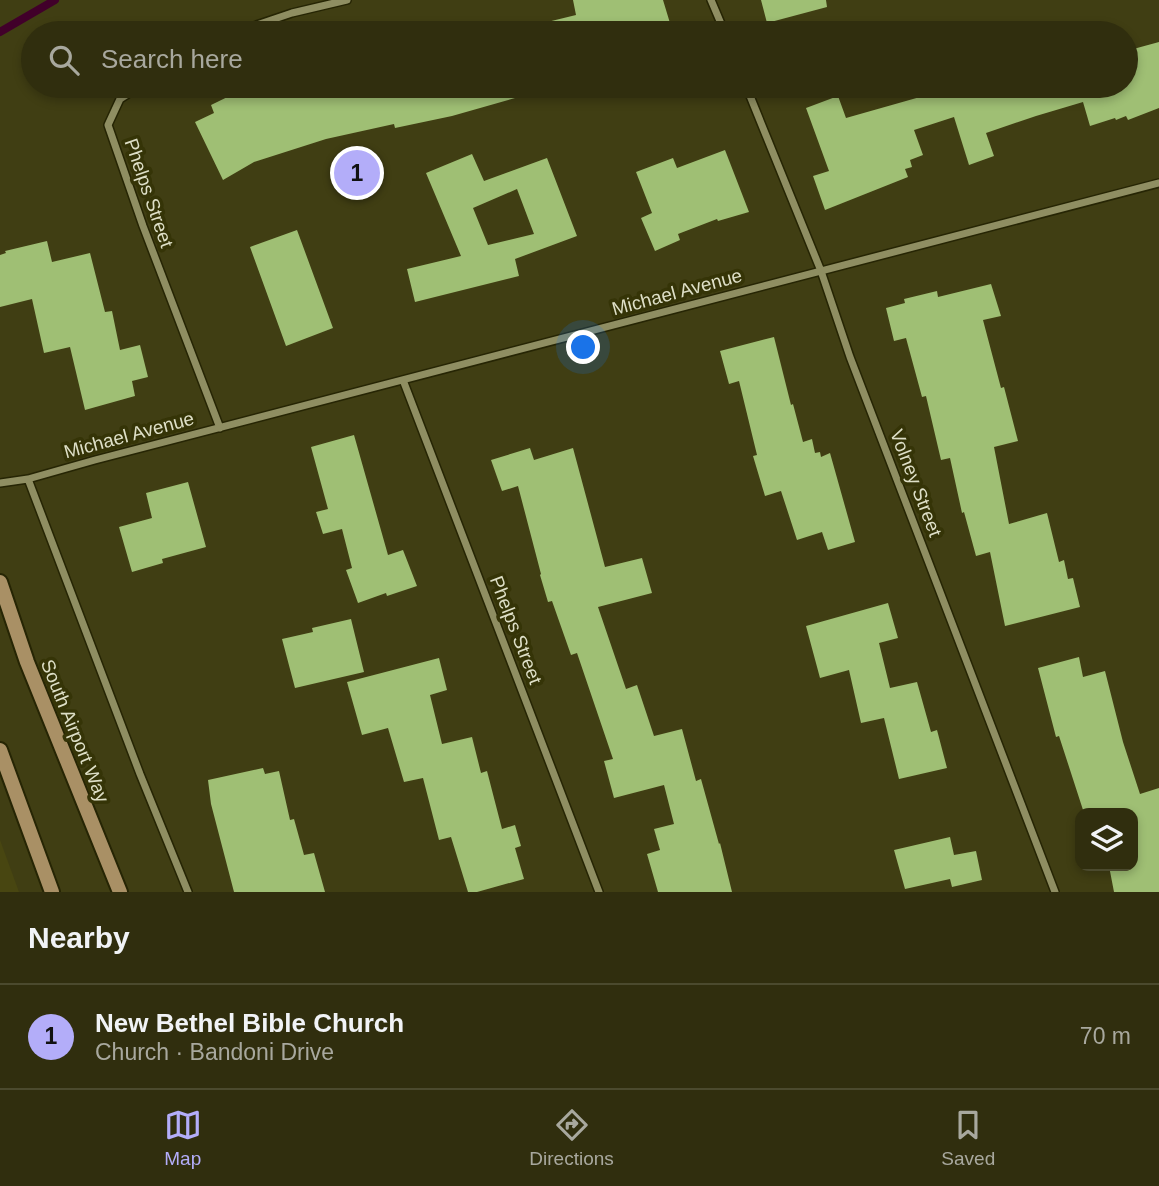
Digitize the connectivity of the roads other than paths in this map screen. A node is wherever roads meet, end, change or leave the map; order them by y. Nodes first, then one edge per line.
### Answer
1 (347, 0) edge
2 (711, 0) edge
3 (268, 21) edge
4 (719, 21) edge
5 (122, 98) edge
6 (751, 98) edge
7 (1159, 183) edge
8 (821, 271) junction
9 (403, 380) junction
10 (219, 428) junction
11 (28, 479) junction
12 (0, 484) edge
13 (0, 582) edge
14 (0, 750) edge
15 (52, 892) edge
16 (120, 892) edge
17 (188, 892) edge
18 (599, 892) edge
19 (1055, 892) edge

1 - 3 street
2 - 4 street
5 - 10 street, Phelps Street
6 - 8 street, Volney Street
7 - 8 street, Michael Avenue
8 - 9 street, Michael Avenue
8 - 19 street, Volney Street
9 - 10 street, Michael Avenue
9 - 18 street, Phelps Street
10 - 11 street, Michael Avenue
11 - 12 street, Michael Avenue
11 - 17 street
13 - 16 main road, South Airport Way
14 - 15 main road

